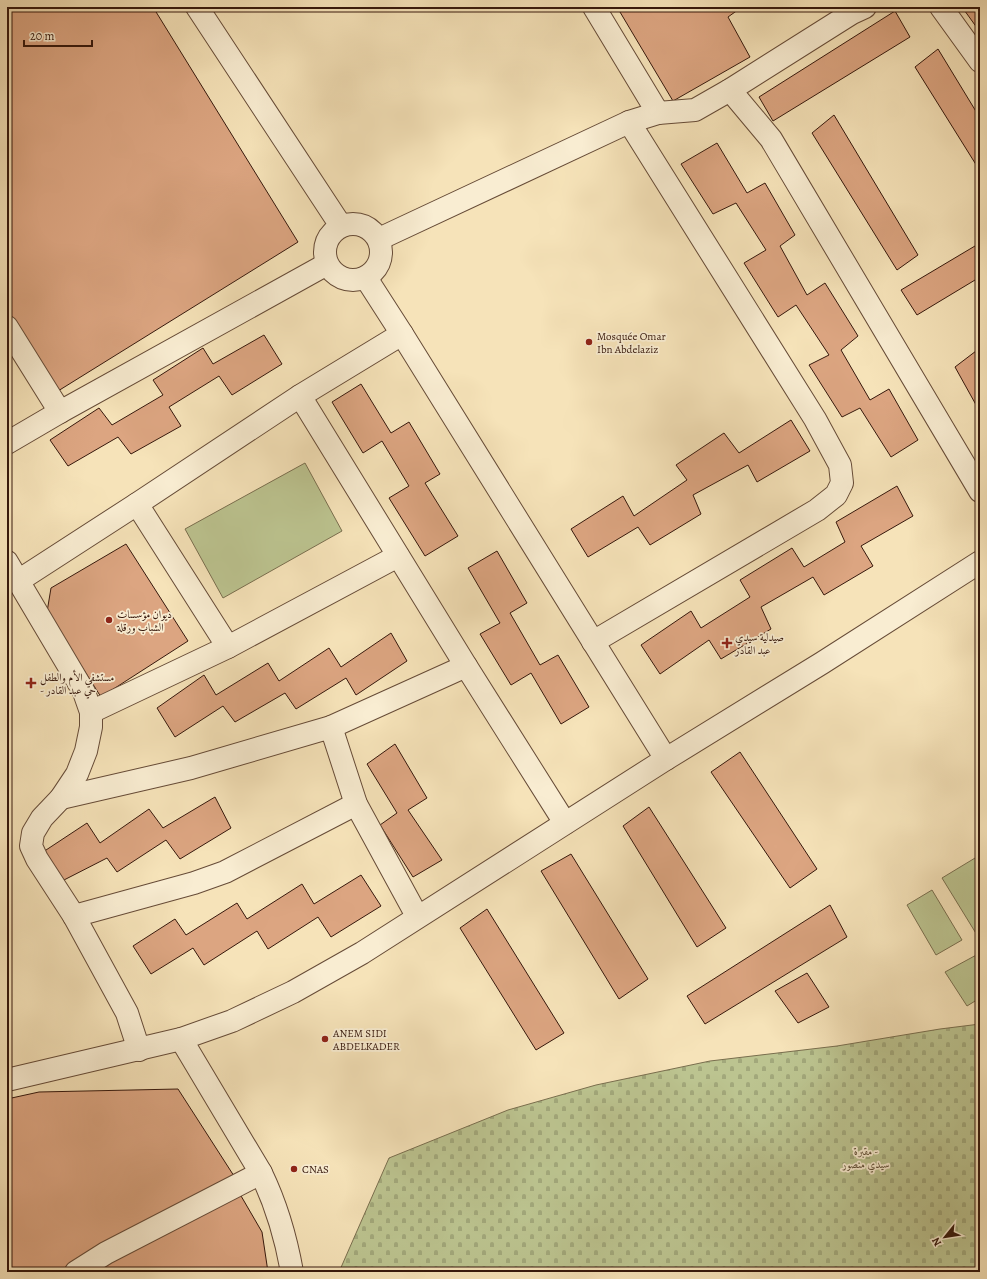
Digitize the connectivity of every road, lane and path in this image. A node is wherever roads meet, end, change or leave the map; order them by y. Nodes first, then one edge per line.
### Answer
1 (197, 7) edge
2 (594, 7) edge
3 (865, 7) edge
4 (941, 7) edge
5 (980, 61) edge
6 (730, 90) junction
7 (658, 113) junction
8 (629, 122) junction
9 (341, 226) junction
10 (379, 240) junction
11 (327, 264) junction
12 (366, 278) junction
13 (7, 327) edge
14 (402, 334) junction
15 (300, 396) junction
16 (60, 412) junction
17 (7, 443) edge
18 (980, 491) edge
19 (137, 504) junction
20 (398, 556) junction
21 (7, 562) edge
22 (980, 562) edge
23 (18, 580) junction
24 (593, 642) junction
25 (228, 647) junction
26 (466, 666) junction
27 (91, 712) junction
28 (331, 727) junction
29 (666, 759) junction
30 (61, 798) junction
31 (356, 804) junction
32 (565, 823) junction
33 (74, 916) junction
34 (417, 916) junction
35 (181, 1039) junction
36 (139, 1050) junction
37 (7, 1080) edge
38 (261, 1174) junction
39 (76, 1272) edge
40 (292, 1272) edge

1 - 9 street
2 - 7 street
3 - 6 street
4 - 5 street
6 - 7 street
6 - 18 street
7 - 8 street
8 - 10 street
8 - 24 street
9 - 10 street
9 - 11 street
10 - 12 street
11 - 12 street
11 - 16 street
12 - 14 street
13 - 16 street
14 - 15 street
14 - 24 street
15 - 19 street
15 - 20 street
16 - 17 street
19 - 23 street
19 - 25 street
20 - 25 street
20 - 26 street
21 - 23 street
22 - 29 street
23 - 27 street
24 - 29 street
25 - 27 street
26 - 28 street
26 - 32 street
27 - 30 street
28 - 30 street
28 - 31 street
29 - 32 street
30 - 33 street
31 - 33 street
31 - 34 street
32 - 34 street
33 - 36 street
34 - 35 street
35 - 36 street
35 - 38 street
36 - 37 street
38 - 39 street
38 - 40 street

